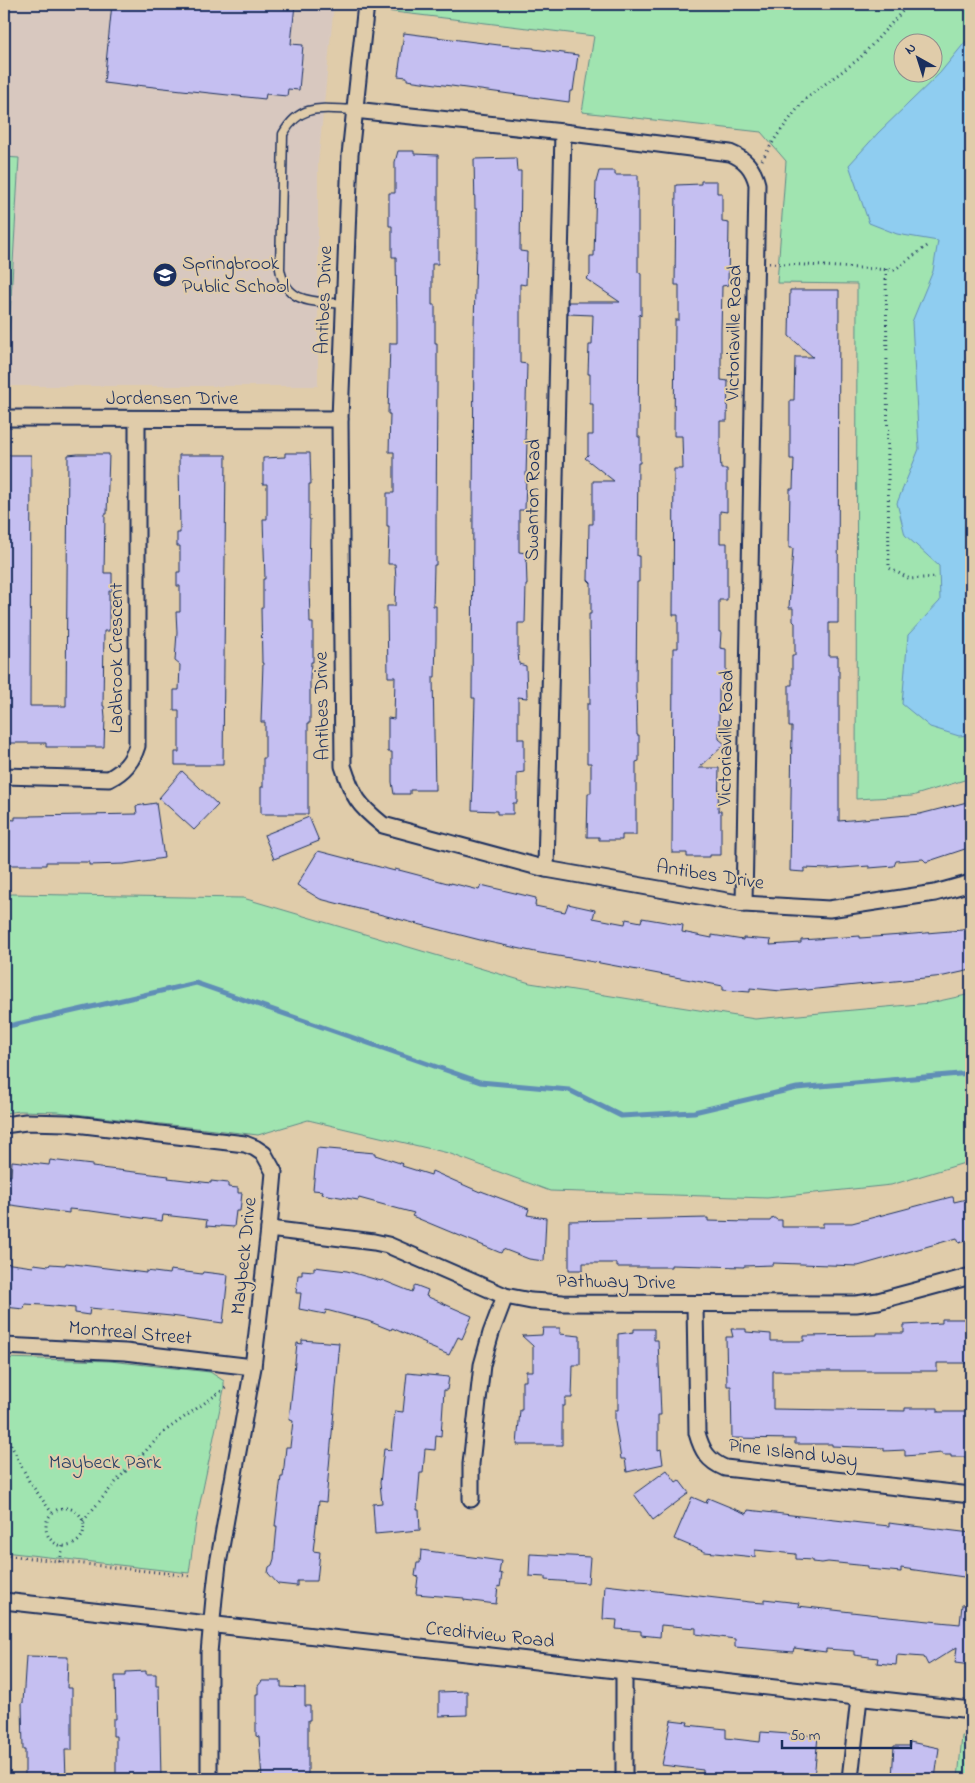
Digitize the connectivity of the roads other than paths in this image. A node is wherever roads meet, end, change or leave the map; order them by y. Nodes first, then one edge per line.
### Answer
1 (366, 4) edge
2 (354, 110) junction
3 (563, 132) junction
4 (344, 304) junction
5 (4, 418) edge
6 (137, 419) junction
7 (340, 419) junction
8 (4, 776) edge
9 (546, 870) junction
10 (971, 882) edge
11 (744, 904) junction
12 (4, 1125) edge
13 (269, 1229) junction
14 (971, 1276) edge
15 (505, 1296) junction
16 (695, 1304) junction
17 (4, 1346) edge
18 (252, 1367) junction
19 (971, 1495) edge
20 (471, 1499) dead end
21 (4, 1601) edge
22 (212, 1624) junction
23 (624, 1672) junction
24 (859, 1698) junction
25 (971, 1710) edge
26 (210, 1779) edge
27 (624, 1779) edge
28 (850, 1779) edge

1 - 2 street, Antibes Drive
2 - 3 street
2 - 4 street, Antibes Drive
2 - 4 lane
3 - 9 street, Swanton Road
3 - 11 street, Victoriaville Road
4 - 7 street, Antibes Drive
5 - 6 street, Jordensen Drive
6 - 7 street, Jordensen Drive
6 - 8 street, Ladbrook Crescent
7 - 9 street, Antibes Drive
9 - 11 street, Antibes Drive
10 - 11 street, Antibes Drive
12 - 13 street, Maybeck Drive
13 - 15 street, Pathway Drive
13 - 18 street, Maybeck Drive
14 - 16 street, Pathway Drive
15 - 16 street, Pathway Drive
15 - 20 street
16 - 19 street, Pine Island Way
17 - 18 street, Montreal Street
18 - 22 street, Maybeck Drive
21 - 22 street, Creditview Road
22 - 23 street, Creditview Road
22 - 26 street, Maybeck Drive
23 - 24 street, Creditview Road
23 - 27 street
24 - 25 street, Creditview Road
24 - 28 street

